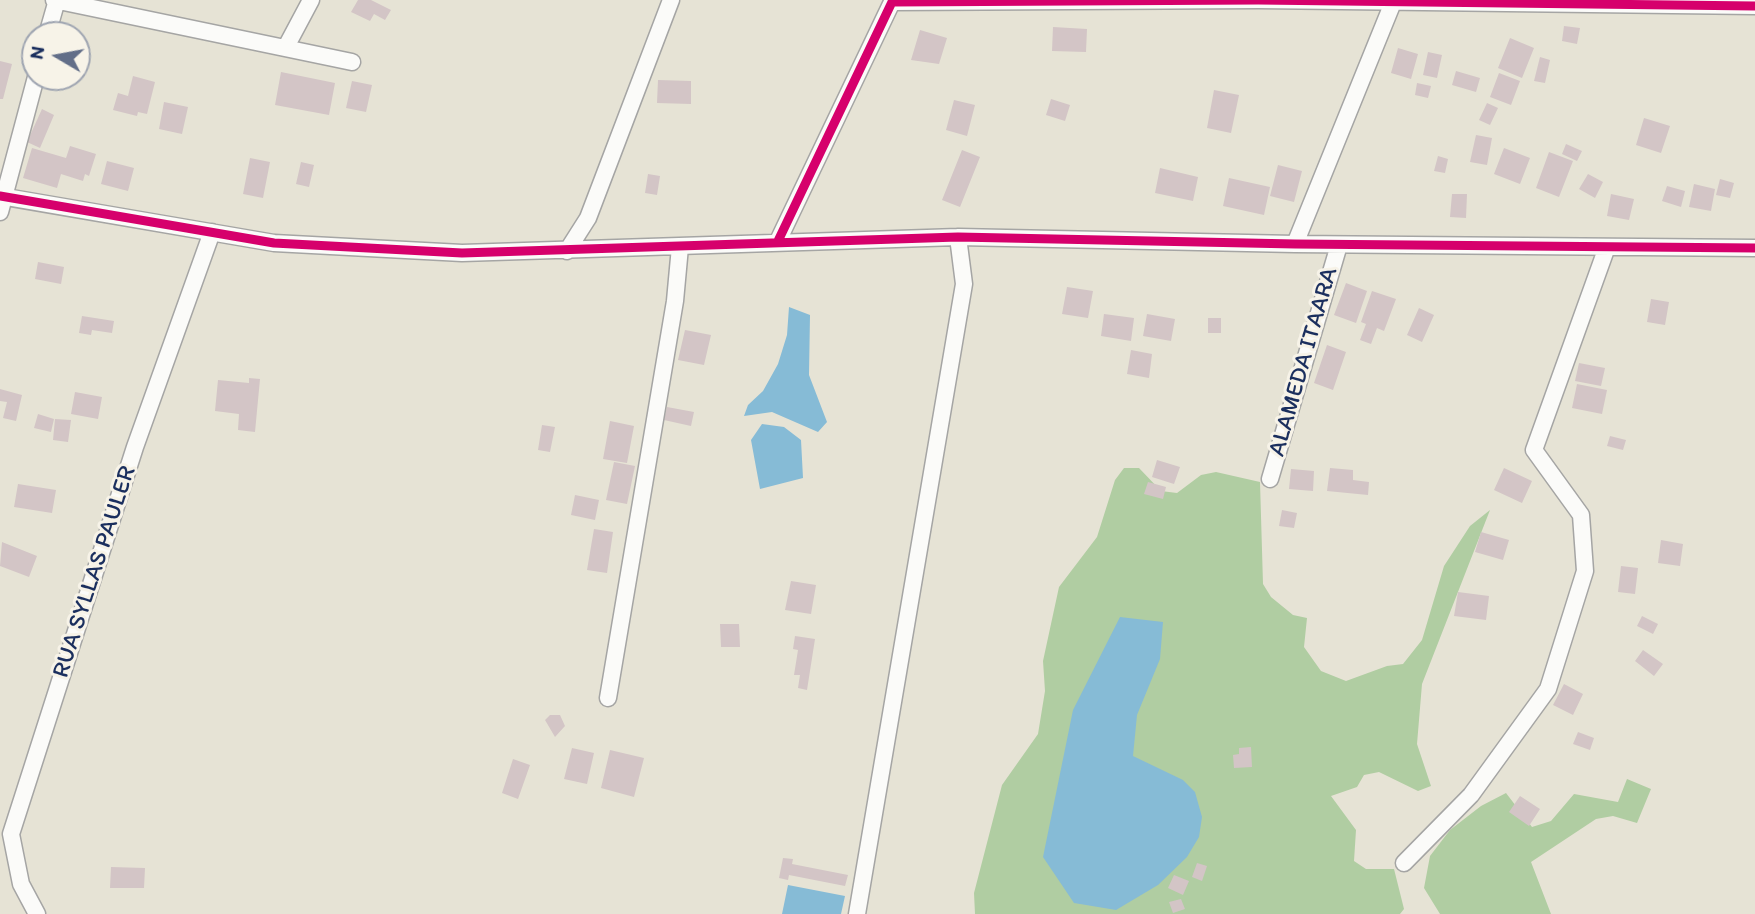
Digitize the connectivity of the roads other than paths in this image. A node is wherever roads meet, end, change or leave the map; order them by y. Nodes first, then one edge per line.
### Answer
1 (311, 0) edge
2 (671, 0) edge
3 (1258, 0) edge
4 (56, 1) edge
5 (1393, 1) edge
6 (1755, 6) edge
7 (51, 21) edge
8 (286, 47) junction
9 (352, 62) dead end
10 (32, 91) edge
11 (1, 201) edge
12 (212, 232) junction
13 (958, 237) junction
14 (778, 241) junction
15 (1295, 244) junction
16 (1339, 245) junction
17 (680, 247) junction
18 (1608, 247) junction
19 (1755, 248) edge
20 (567, 251) junction
21 (1270, 479) dead end
22 (608, 698) dead end
23 (1404, 863) dead end
24 (37, 914) edge
25 (857, 914) edge

1 - 8 street
2 - 20 street
3 - 5 street
3 - 14 street
4 - 7 street
4 - 8 street
5 - 6 street
5 - 15 street
8 - 9 street
10 - 11 street
11 - 12 street
12 - 20 street
12 - 24 street, RUA SYLLAS PAULER
13 - 14 street
13 - 15 street
13 - 25 street
14 - 17 street
15 - 16 street
16 - 18 street
16 - 21 street, ALAMEDA ITAARA
17 - 20 street
17 - 22 street
18 - 19 street
18 - 23 street

